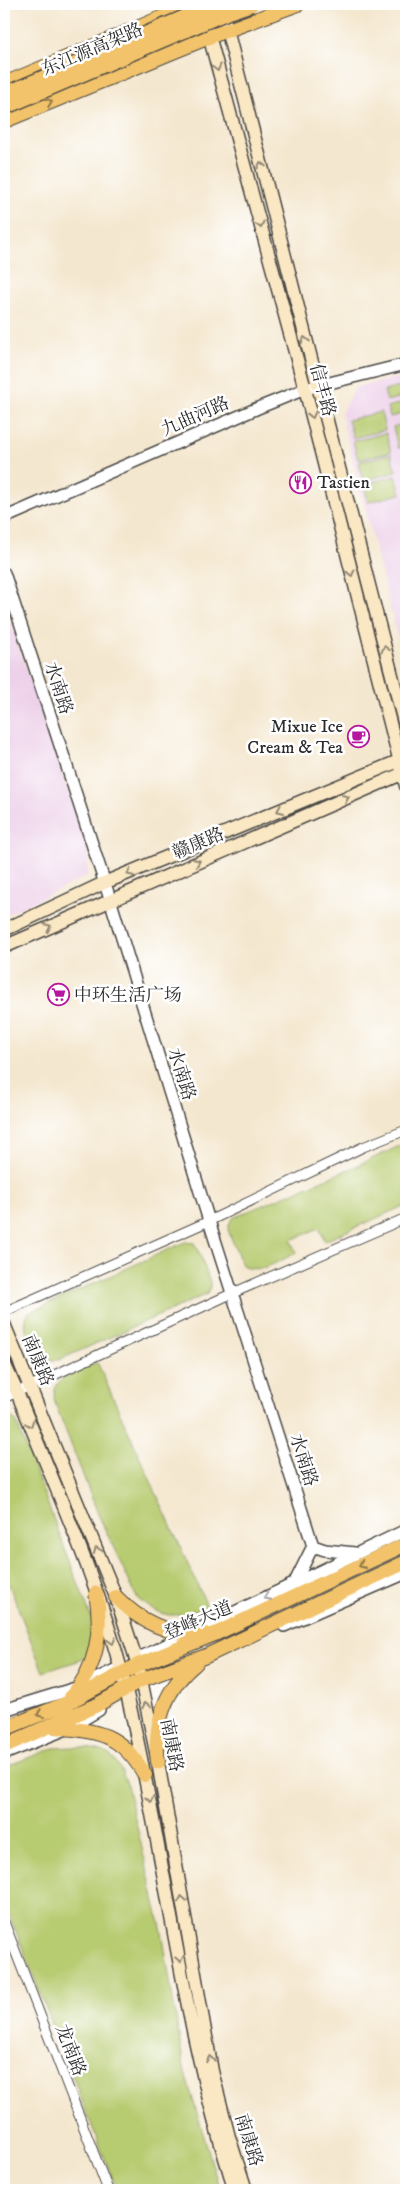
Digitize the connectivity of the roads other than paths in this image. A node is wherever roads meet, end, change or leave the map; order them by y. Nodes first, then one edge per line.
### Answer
1 (194, 4) edge
2 (202, 4) edge
3 (219, 4) edge
4 (251, 4) edge
5 (298, 4) edge
6 (227, 30) junction
7 (209, 37) junction
8 (4, 84) edge
9 (4, 95) edge
10 (4, 107) edge
11 (4, 121) edge
12 (406, 364) edge
13 (311, 388) junction
14 (4, 518) edge
15 (4, 573) edge
16 (406, 730) edge
17 (403, 760) edge
18 (405, 773) edge
19 (406, 786) edge
20 (104, 883) junction
21 (110, 899) junction
22 (4, 930) edge
23 (4, 947) edge
24 (406, 1130) edge
25 (406, 1218) edge
26 (209, 1221) junction
27 (233, 1292) junction
28 (4, 1312) edge
29 (4, 1324) edge
30 (4, 1363) edge
31 (30, 1385) junction
32 (18, 1392) junction
33 (4, 1398) edge
34 (406, 1530) edge
35 (406, 1544) edge
36 (313, 1546) junction
37 (356, 1554) junction
38 (406, 1562) edge
39 (406, 1573) edge
40 (294, 1584) junction
41 (96, 1593) junction
42 (116, 1597) junction
43 (217, 1633) junction
44 (188, 1634) junction
45 (206, 1656) junction
46 (137, 1662) junction
47 (121, 1670) junction
48 (187, 1670) junction
49 (142, 1683) junction
50 (79, 1687) junction
51 (126, 1691) junction
52 (65, 1704) junction
53 (4, 1710) edge
54 (51, 1727) junction
55 (4, 1728) edge
56 (68, 1728) junction
57 (4, 1746) edge
58 (4, 1754) edge
59 (158, 1762) junction
60 (145, 1775) junction
61 (4, 1922) edge
62 (108, 2190) edge
63 (235, 2190) edge
64 (246, 2190) edge

1 - 8 main road
2 - 7 main road, 信丰路
3 - 6 main road, 信丰路
3 - 9 highway, 东江源高架路, bridge
4 - 10 highway, 东江源高架路, bridge
5 - 6 main road
6 - 7 main road
13 -> 6 main road, 信丰路
11 -> 7 main road
7 -> 13 main road, 信丰路
12 - 13 street, 九曲河路
13 - 14 street, 九曲河路
16 -> 13 main road, 信丰路
13 -> 17 main road, 信丰路
15 - 20 street, 水南路
17 - 18 main road, 信丰路
17 -> 20 main road, 赣康路
18 - 19 main road, 信丰路
21 -> 18 main road, 赣康路
20 - 21 street, 水南路
20 - 22 main road, 赣康路
23 -> 21 main road, 赣康路
21 - 26 street, 水南路
24 - 26 street
25 - 27 street
26 - 27 street, 水南路
26 - 28 street
27 - 31 street
27 - 36 street, 水南路
29 - 31 main road, 南康路
30 - 32 main road, 南康路
31 - 32 street
42 -> 31 main road, 南康路
32 - 33 street
32 -> 41 main road, 南康路
34 - 37 street
35 -> 43 main road, 登峰大道
36 - 37 street
36 - 40 street
37 - 40 street
38 - 45 main road, 登峰大道
39 - 48 street
40 -> 44 street
41 -> 47 main road, 南康路
41 - 50 main road
42 - 44 main road
42 - 46 main road, 南康路
43 - 44 main road
43 - 46 main road, 登峰大道
44 - 46 street
45 - 48 main road
45 - 49 main road, 登峰大道
46 - 47 main road, 登峰大道
46 - 49 main road, 南康路
47 - 50 street
47 - 51 main road, 南康路
47 - 52 main road, 登峰大道
48 - 49 street
48 - 59 main road
49 - 51 main road, 登峰大道
59 -> 49 main road, 南康路
50 - 52 main road
50 - 53 street
51 - 54 main road, 登峰大道
51 - 56 street
51 - 60 main road, 南康路
52 -> 55 main road, 登峰大道
54 - 56 main road
54 - 57 main road, 登峰大道
56 - 58 street
56 - 60 main road
64 -> 59 main road, 南康路
60 -> 63 main road, 南康路
61 - 62 street, 龙南路

